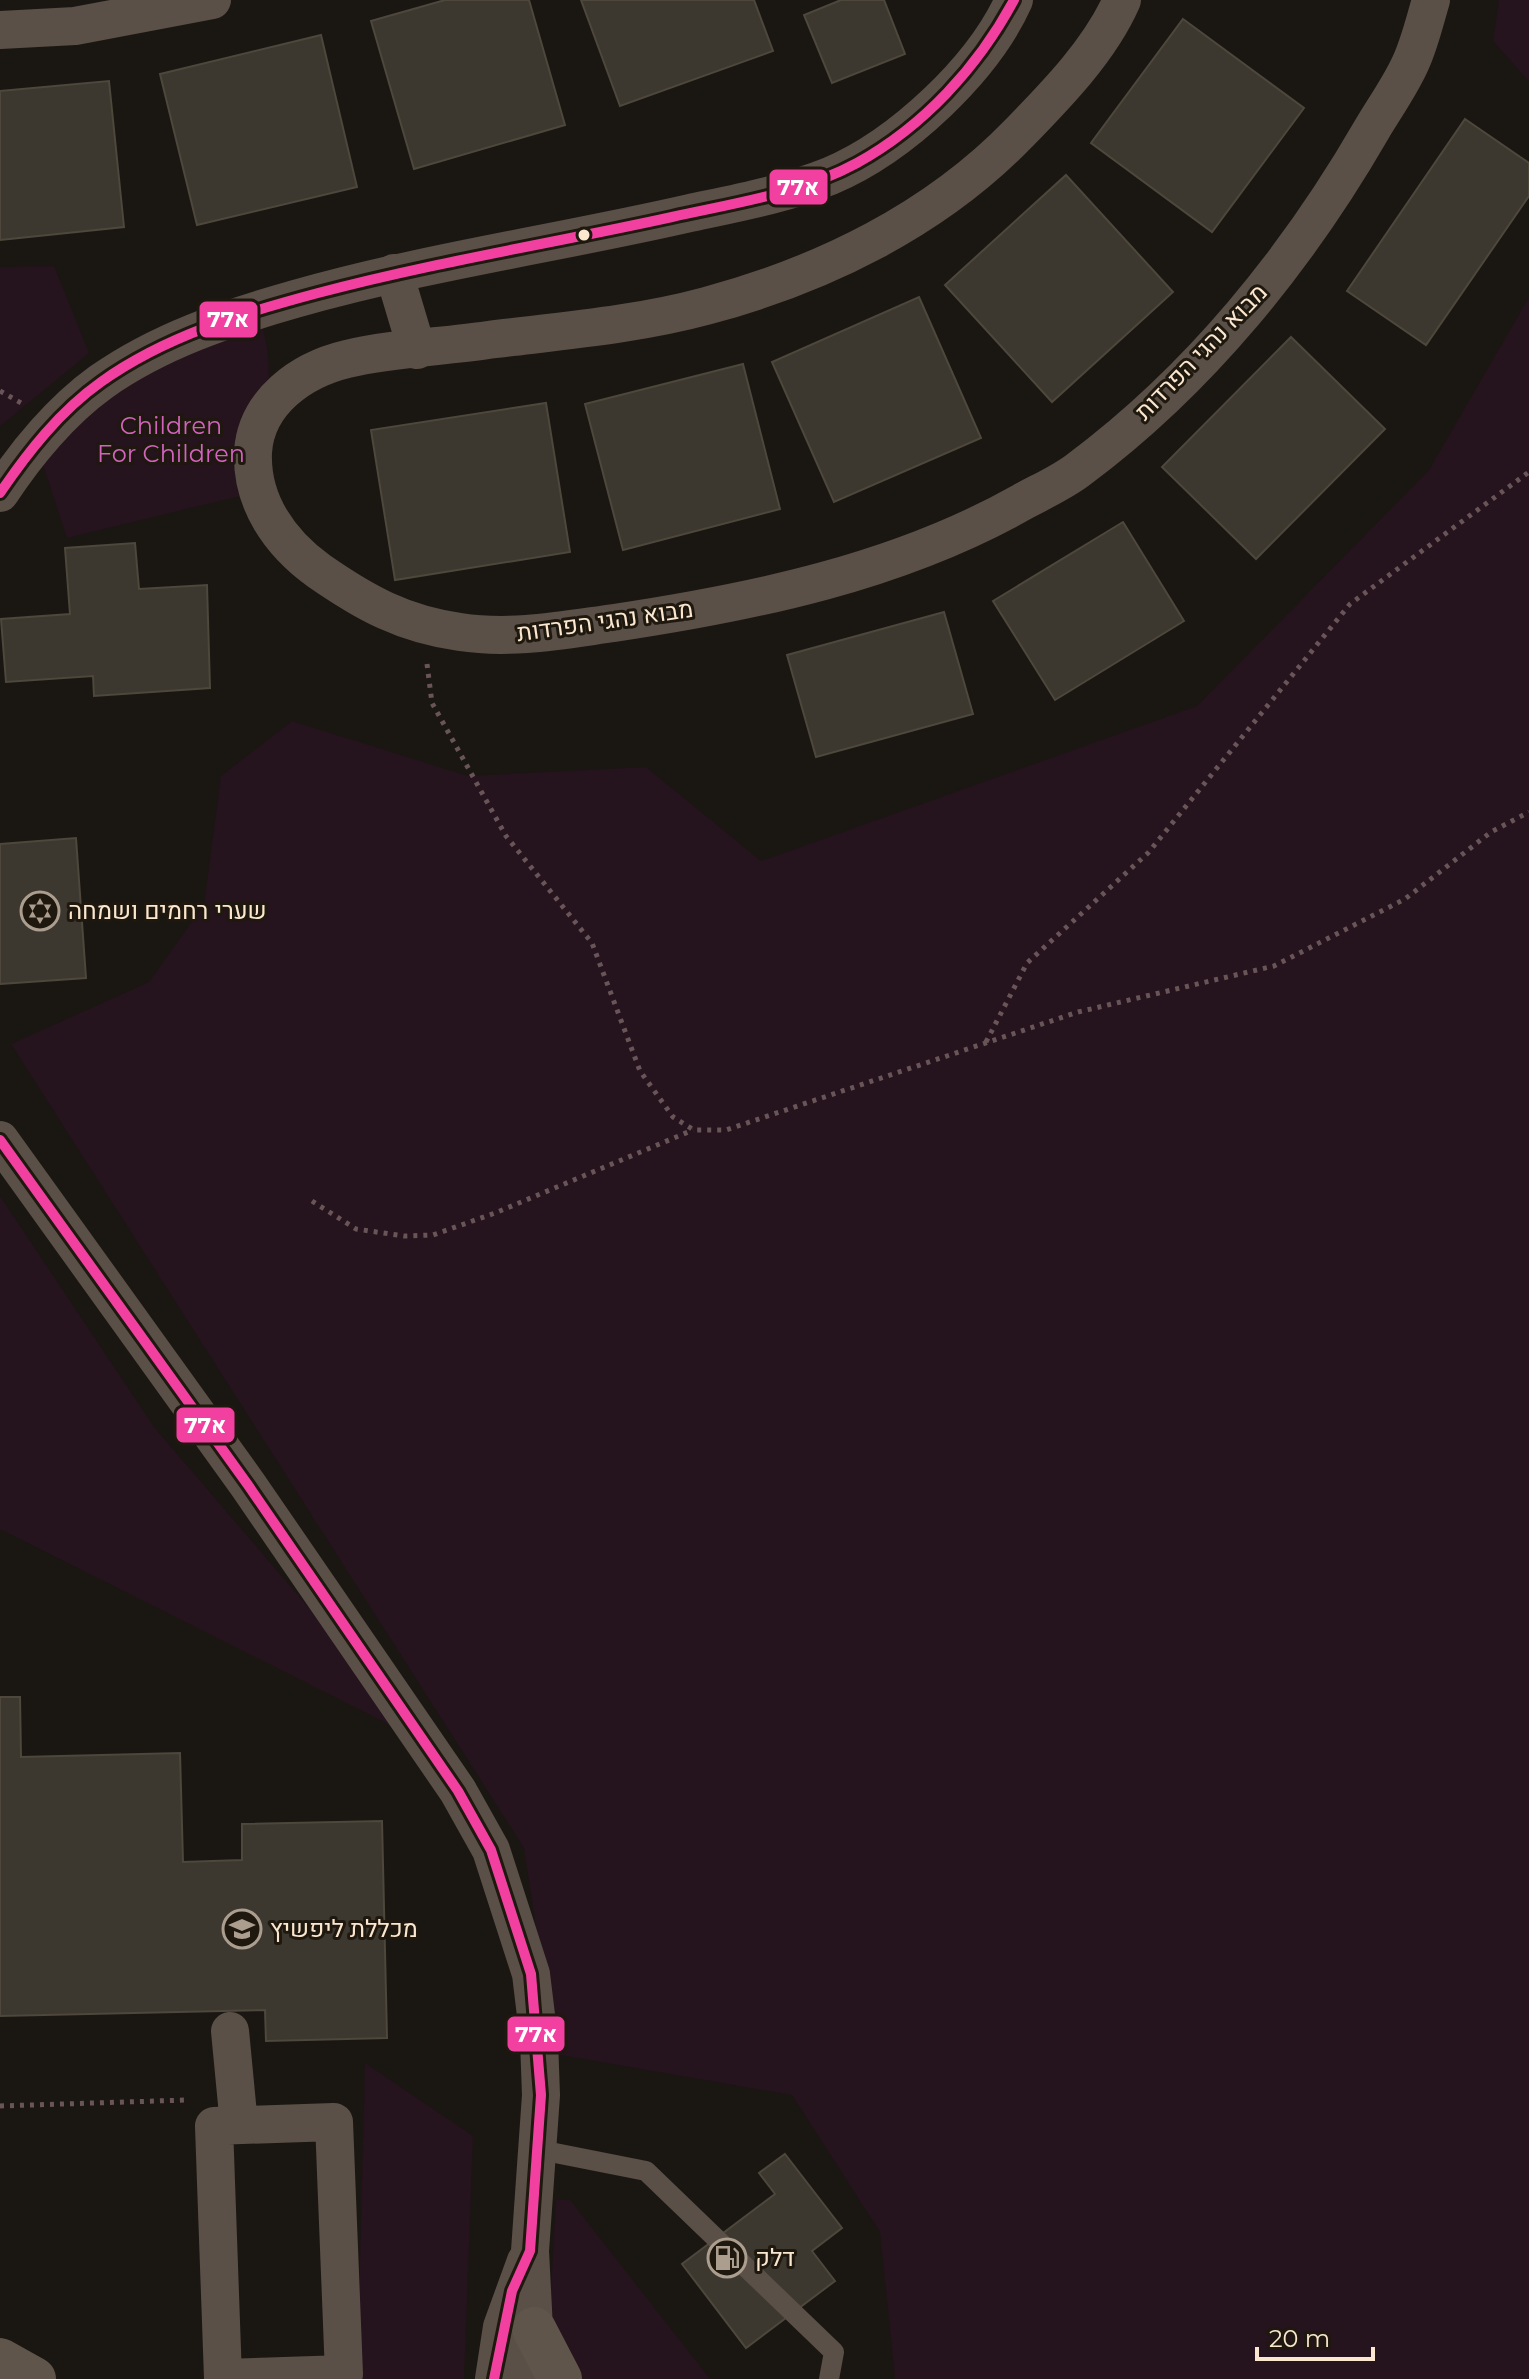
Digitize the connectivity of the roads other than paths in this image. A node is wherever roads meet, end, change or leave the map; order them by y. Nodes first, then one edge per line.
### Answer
1 (212, 0) edge
2 (1014, 0) edge
3 (1122, 0) edge
4 (1431, 0) edge
5 (0, 30) edge
6 (394, 273) junction
7 (417, 350) junction
8 (0, 493) edge
9 (0, 1140) edge
10 (230, 2031) dead end
11 (238, 2112) junction
12 (540, 2150) junction
13 (530, 2251) junction
14 (534, 2329) junction
15 (0, 2360) edge
16 (34, 2379) edge
17 (222, 2379) edge
18 (494, 2379) edge
19 (531, 2379) edge
20 (560, 2379) edge
21 (829, 2379) edge

1 - 5 street
2 - 6 street
3 - 7 street, מבוא נהגי הפרדות
4 - 7 street, מבוא נהגי הפרדות
6 - 7 street
6 - 8 street
9 - 12 street
10 - 11 street
11 - 17 street
11 - 17 street
12 - 13 street
12 - 21 lane
13 - 14 street
13 - 18 street
14 - 19 street
14 - 20 street
15 - 16 street

